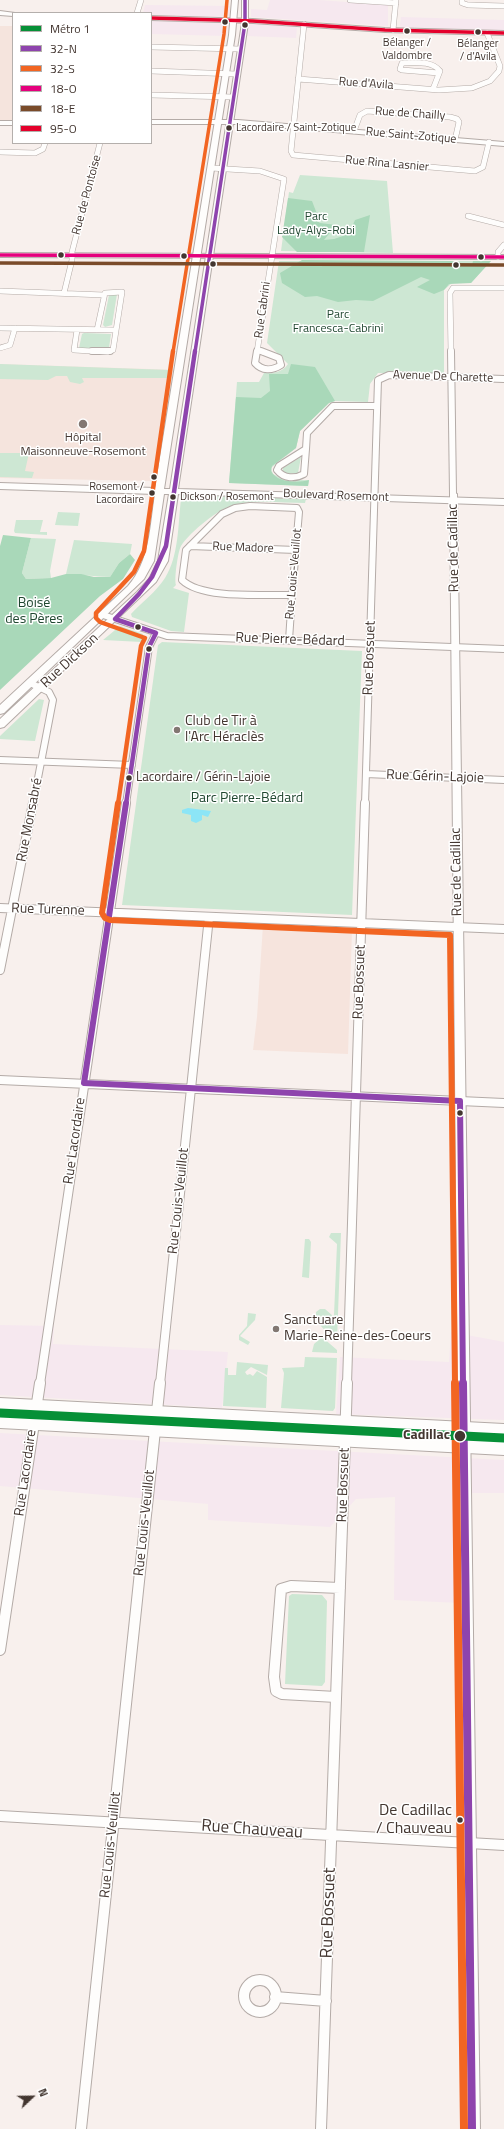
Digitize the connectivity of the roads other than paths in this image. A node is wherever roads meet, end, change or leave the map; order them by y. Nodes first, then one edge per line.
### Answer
1 (141, 0) edge
2 (235, 0) edge
3 (245, 0) edge
4 (350, 0) edge
5 (462, 0) edge
6 (396, 2) edge
7 (504, 6) edge
8 (138, 12) edge
9 (0, 13) edge
10 (12, 14) edge
11 (152, 18) edge
12 (234, 20) junction
13 (245, 20) junction
14 (304, 24) junction
15 (393, 30) junction
16 (487, 33) junction
17 (504, 33) edge
18 (152, 47) edge
19 (230, 49) junction
20 (240, 49) junction
21 (497, 60) junction
22 (504, 60) edge
23 (152, 71) edge
24 (439, 73) junction
25 (226, 74) junction
26 (236, 74) junction
27 (298, 79) junction
28 (433, 89) junction
29 (152, 95) edge
30 (222, 96) junction
31 (233, 96) junction
32 (152, 122) edge
33 (218, 122) junction
34 (230, 122) junction
35 (0, 123) edge
36 (12, 123) edge
37 (293, 126) junction
38 (354, 132) junction
39 (455, 140) junction
40 (489, 142) junction
41 (45, 144) edge
42 (100, 144) edge
43 (504, 144) edge
44 (0, 152) edge
45 (211, 168) junction
46 (222, 168) junction
47 (468, 216) dead end
48 (504, 225) edge
49 (504, 245) edge
50 (0, 255) edge
51 (72, 255) junction
52 (197, 256) junction
53 (209, 256) junction
54 (272, 256) junction
55 (501, 257) edge
56 (504, 288) edge
57 (0, 291) edge
58 (64, 293) junction
59 (104, 295) junction
60 (0, 328) edge
61 (14, 328) junction
62 (77, 330) junction
63 (97, 330) junction
64 (115, 330) junction
65 (0, 348) edge
66 (258, 350) junction
67 (381, 377) joint
68 (451, 377) junction
69 (504, 379) edge
70 (377, 406) junction
71 (172, 408) junction
72 (186, 408) junction
73 (306, 448) junction
74 (0, 480) edge
75 (0, 486) edge
76 (160, 488) junction
77 (174, 488) junction
78 (375, 495) junction
79 (504, 496) edge
80 (453, 497) junction
81 (504, 502) edge
82 (190, 546) junction
83 (296, 550) junction
84 (293, 595) junction
85 (103, 615) junction
86 (115, 619) junction
87 (156, 633) junction
88 (288, 640) junction
89 (371, 643) junction
90 (455, 648) junction
91 (504, 649) edge
92 (30, 683) junction
93 (42, 688) junction
94 (0, 711) edge
95 (0, 725) edge
96 (0, 760) edge
97 (41, 762) junction
98 (132, 765) junction
99 (366, 774) junction
100 (456, 778) junction
101 (504, 780) edge
102 (0, 908) edge
103 (12, 908) junction
104 (110, 912) junction
105 (209, 917) junction
106 (362, 923) junction
107 (458, 927) junction
108 (504, 929) edge
109 (0, 970) edge
110 (0, 1080) edge
111 (84, 1083) junction
112 (191, 1088) junction
113 (356, 1096) junction
114 (460, 1101) junction
115 (504, 1103) edge
116 (0, 1404) edge
117 (36, 1406) junction
118 (157, 1412) junction
119 (0, 1422) edge
120 (346, 1422) junction
121 (34, 1423) junction
122 (464, 1428) junction
123 (155, 1430) junction
124 (504, 1430) edge
125 (345, 1438) junction
126 (464, 1446) junction
127 (504, 1448) edge
128 (340, 1588) junction
129 (0, 1650) edge
130 (336, 1697) junction
131 (0, 1816) edge
132 (113, 1821) junction
133 (332, 1835) junction
134 (470, 1843) junction
135 (504, 1845) edge
136 (275, 1997) dead end
137 (326, 2001) junction
138 (81, 2129) edge
139 (322, 2129) edge
140 (472, 2129) edge

1 - 8 street
2 - 12 main road
3 - 13 main road
4 - 6 street
5 - 7 street
6 - 15 street
9 - 10 street
11 - 12 street
12 - 13 street
12 - 19 main road
13 - 14 street
13 - 20 main road
14 - 15 street
14 - 27 street
15 - 16 street
16 - 17 street
16 - 21 street
18 - 19 street
19 - 20 street
19 - 25 main road
20 - 26 main road
21 - 22 street
21 - 28 street, Rue d'Avila
23 - 25 street
24 - 24 street, Rue d'Avila
24 - 28 street
25 - 26 street
25 - 30 main road
26 - 31 main road
27 - 28 street, Rue d'Avila
27 - 37 street
29 - 30 street
30 - 31 street
30 - 33 main road
31 - 34 main road
32 - 33 street, Rue Saint-Zotique
33 - 34 street, Rue Saint-Zotique
33 - 45 main road
34 - 37 street, Rue Saint-Zotique
34 - 46 main road
35 - 36 street
37 - 38 street, Rue Saint-Zotique
37 - 40 street, Rue Rina Lasnier
38 - 39 street, Rue Saint-Zotique
38 - 39 street, Rue de Chailly
39 - 40 street, Rue Saint-Zotique
40 - 43 street, Rue Saint-Zotique
41 - 44 street
42 - 51 street, Rue de Pontoise
45 - 46 street, Rue Cabrini
45 - 52 main road
46 - 53 main road
46 - 54 street, Rue Cabrini
47 - 48 street
49 - 55 street
50 - 51 street
51 - 52 street
51 - 58 street, Rue de Pontoise
52 - 53 street
52 - 71 main road
53 - 54 street
53 - 72 main road
54 - 55 street
54 - 66 street, Rue Cabrini
56 - 68 street, Rue de Cadillac
57 - 58 street
58 - 59 street
59 - 63 street
59 - 64 street
60 - 61 street
61 - 62 street
61 - 65 street
62 - 63 street
62 - 64 street
63 - 64 street
66 - 66 street, Rue Cabrini
67 - 68 street, Avenue De Charette
67 - 70 street, Rue Bossuet
68 - 69 street, Avenue De Charette
68 - 80 street, Rue de Cadillac
70 - 73 street
70 - 78 street, Rue Bossuet
71 - 72 main road
71 - 76 main road
72 - 77 main road
73 - 73 street
74 - 76 main road, Boulevard Rosemont
75 - 76 main road, Boulevard Rosemont
76 - 77 main road, Boulevard Rosemont
76 - 85 main road, Rue Dickson
77 - 78 main road, Boulevard Rosemont
77 - 86 main road, Rue Dickson
78 - 80 main road, Boulevard Rosemont
78 - 89 street, Rue Bossuet
79 - 80 main road, Boulevard Rosemont
80 - 81 main road, Boulevard Rosemont
80 - 90 street, Rue de Cadillac
82 - 83 street, Rue Madore
82 - 83 street, Rue Louis-Veuillot
82 - 84 street
83 - 84 street, Rue Louis-Veuillot
84 - 88 street, Rue Louis-Veuillot
85 - 86 street, Rue Pierre-Bédard
85 - 92 main road, Rue Dickson
86 - 87 street, Rue Pierre-Bédard
86 - 93 main road, Rue Dickson
87 - 88 street, Rue Pierre-Bédard
87 - 98 street, Rue Lacordaire
88 - 89 street, Rue Pierre-Bédard
89 - 90 street, Rue Pierre-Bédard
89 - 99 street, Rue Bossuet
90 - 91 street, Rue Pierre-Bédard
90 - 100 street, Rue de Cadillac
92 - 93 street
92 - 94 main road, Rue Dickson
93 - 95 main road, Rue Dickson
93 - 97 street, Rue Monsabré
96 - 97 street
97 - 98 street
97 - 103 street, Rue Monsabré
98 - 104 street, Rue Lacordaire
99 - 100 street, Rue Gérin-Lajoie
99 - 106 street, Rue Bossuet
100 - 101 street, Rue Gérin-Lajoie
100 - 107 street, Rue de Cadillac
102 - 103 street, Rue Turenne
103 - 104 street, Rue Turenne
103 - 109 street, Rue Monsabré
104 - 105 street, Rue Turenne
104 - 111 street, Rue Lacordaire
105 - 106 street, Rue Turenne
105 - 112 street, Rue Louis-Veuillot
106 - 107 street, Rue Turenne
106 - 113 street, Rue Bossuet
107 - 108 street, Rue Turenne
107 - 114 street, Rue de Cadillac
110 - 111 street
111 - 112 street
111 - 117 street, Rue Lacordaire
112 - 113 street
112 - 118 street, Rue Louis-Veuillot
113 - 114 street
113 - 120 street, Rue Bossuet
114 - 115 street
114 - 122 street, Rue de Cadillac
116 - 117 main road
117 - 118 main road
117 - 121 street, Rue Lacordaire
118 - 120 main road
118 - 123 street, Rue Louis-Veuillot
119 - 121 main road
120 - 122 main road
120 - 125 street, Rue Bossuet
121 - 123 main road
121 - 129 street, Rue Lacordaire
122 - 124 main road
122 - 126 street, Rue de Cadillac
123 - 125 main road
123 - 132 street, Rue Louis-Veuillot
125 - 126 main road
125 - 128 street, Rue Bossuet
126 - 127 main road
126 - 134 street, Rue de Cadillac
128 - 130 street, Rue Bossuet
128 - 130 street
130 - 133 street, Rue Bossuet
131 - 132 street, Rue Chauveau
132 - 133 street, Rue Chauveau
132 - 138 street, Rue Louis-Veuillot
133 - 134 street, Rue Chauveau
133 - 137 street, Rue Bossuet
134 - 135 street, Rue Chauveau
134 - 140 street, Rue de Cadillac
136 - 137 street
137 - 139 street, Rue Bossuet

